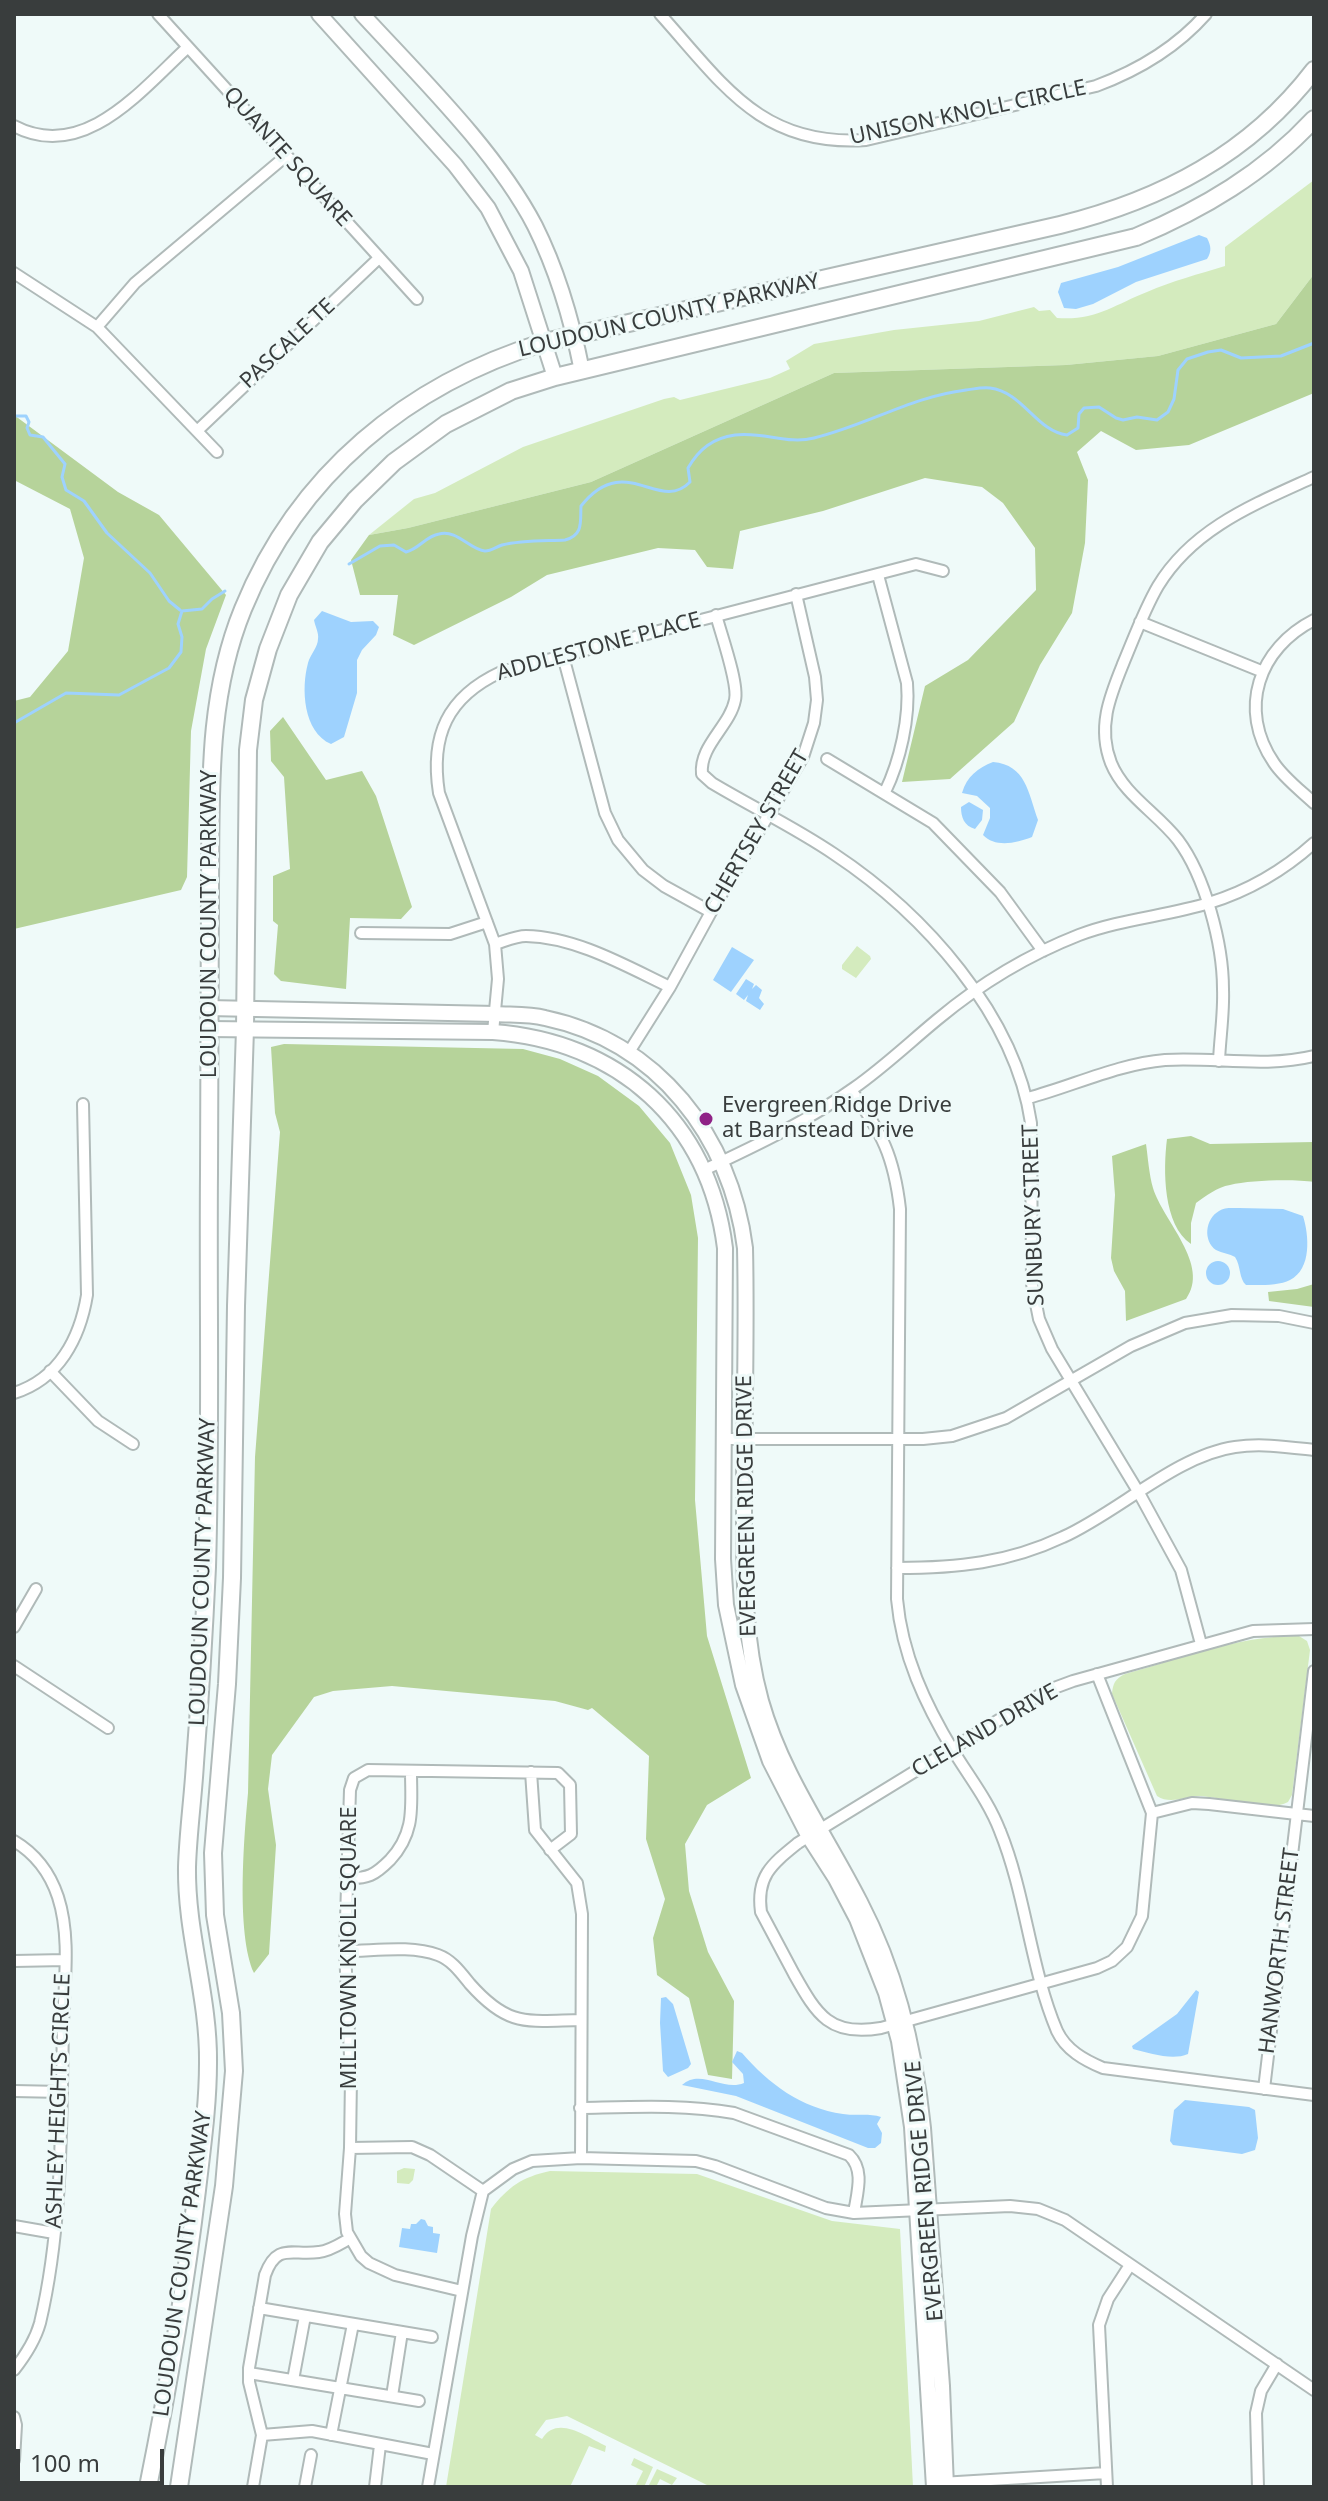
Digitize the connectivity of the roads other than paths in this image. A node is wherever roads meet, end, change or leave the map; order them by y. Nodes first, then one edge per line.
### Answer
1 (158, 14) edge
2 (319, 14) edge
3 (362, 14) edge
4 (660, 14) edge
5 (1188, 14) edge
6 (1206, 14) edge
7 (1198, 23) junction
8 (188, 47) junction
9 (1314, 70) edge
10 (1314, 119) edge
11 (14, 126) edge
12 (286, 156) junction
13 (379, 258) junction
14 (14, 273) edge
15 (417, 299) dead end
16 (97, 327) junction
17 (575, 335) junction
18 (545, 342) junction
19 (582, 371) junction
20 (555, 377) junction
21 (197, 431) junction
22 (217, 452) dead end
23 (1314, 477) edge
24 (943, 571) dead end
25 (878, 575) junction
26 (796, 594) junction
27 (716, 615) junction
28 (1314, 620) edge
29 (1140, 622) junction
30 (563, 656) junction
31 (1261, 671) junction
32 (827, 759) dead end
33 (885, 792) junction
34 (1314, 803) edge
35 (769, 817) junction
36 (1314, 843) edge
37 (1207, 904) junction
38 (711, 912) junction
39 (487, 922) junction
40 (361, 933) dead end
41 (495, 944) junction
42 (1043, 951) junction
43 (670, 987) junction
44 (974, 991) junction
45 (208, 1008) junction
46 (245, 1009) junction
47 (496, 1014) junction
48 (208, 1029) junction
49 (245, 1029) junction
50 (493, 1032) junction
51 (629, 1052) junction
52 (1314, 1056) edge
53 (1219, 1061) junction
54 (851, 1090) junction
55 (1028, 1098) junction
56 (83, 1104) dead end
57 (723, 1161) junction
58 (704, 1170) junction
59 (1314, 1323) edge
60 (50, 1371) junction
61 (1070, 1381) junction
62 (14, 1393) edge
63 (724, 1439) junction
64 (744, 1439) junction
65 (898, 1439) junction
66 (133, 1444) dead end
67 (1314, 1450) edge
68 (1139, 1493) junction
69 (897, 1568) junction
70 (36, 1589) dead end
71 (14, 1627) edge
72 (1314, 1629) edge
73 (1201, 1644) junction
74 (14, 1666) edge
75 (1314, 1671) edge
76 (1097, 1674) junction
77 (108, 1728) dead end
78 (952, 1749) junction
79 (411, 1771) junction
80 (531, 1772) junction
81 (1152, 1813) junction
82 (1297, 1814) junction
83 (1314, 1816) edge
84 (814, 1834) junction
85 (14, 1841) edge
86 (550, 1850) junction
87 (346, 1878) junction
88 (345, 1951) junction
89 (65, 1960) junction
90 (14, 1961) edge
91 (1042, 1984) junction
92 (581, 2020) junction
93 (900, 2022) junction
94 (1264, 2089) junction
95 (14, 2091) edge
96 (62, 2092) junction
97 (1314, 2095) edge
98 (580, 2108) junction
99 (350, 2148) junction
100 (581, 2158) junction
101 (483, 2191) junction
102 (923, 2210) junction
103 (854, 2213) junction
104 (14, 2226) edge
105 (54, 2233) junction
106 (349, 2239) junction
107 (1130, 2265) junction
108 (462, 2291) junction
109 (259, 2308) junction
110 (305, 2316) junction
111 (353, 2324) junction
112 (402, 2332) junction
113 (432, 2337) dead end
114 (1277, 2364) junction
115 (14, 2370) edge
116 (249, 2373) junction
117 (293, 2380) junction
118 (340, 2387) junction
119 (1314, 2390) edge
120 (392, 2396) junction
121 (419, 2401) dead end
122 (14, 2417) edge
123 (262, 2435) junction
124 (331, 2435) junction
125 (380, 2445) junction
126 (433, 2454) junction
127 (311, 2455) dead end
128 (14, 2460) edge
129 (1106, 2473) junction
130 (940, 2485) edge
131 (148, 2487) edge
132 (179, 2487) edge
133 (253, 2487) edge
134 (307, 2487) edge
135 (375, 2487) edge
136 (428, 2487) edge
137 (1107, 2487) edge
138 (1258, 2487) edge

1 - 8 street, QUANTE SQUARE
2 - 18 street
3 - 17 street
4 - 7 street, UNISON KNOLL CIRCLE
5 - 7 street
6 - 7 street, UNISON KNOLL CIRCLE
8 - 11 street
8 - 12 street, QUANTE SQUARE
9 - 17 main road, LOUDOUN COUNTY PARKWAY
10 - 19 main road, LOUDOUN COUNTY PARKWAY
12 - 13 street, QUANTE SQUARE
12 - 16 street
13 - 15 street, QUANTE SQUARE
13 - 21 street, PASCALE TE
14 - 16 street
16 - 21 street
17 - 18 main road, LOUDOUN COUNTY PARKWAY
17 - 19 street
18 - 20 street
18 - 45 main road, LOUDOUN COUNTY PARKWAY
19 - 20 main road, LOUDOUN COUNTY PARKWAY
20 - 46 main road, LOUDOUN COUNTY PARKWAY
21 - 22 street
23 - 29 street
24 - 25 street, ADDLESTONE PLACE
25 - 26 street, ADDLESTONE PLACE
25 - 33 street
26 - 27 street, ADDLESTONE PLACE
26 - 35 street, CHERTSEY STREET
27 - 30 street, ADDLESTONE PLACE
27 - 35 street, SUNBURY STREET
28 - 31 street
29 - 31 street
29 - 37 street
30 - 38 street
30 - 39 street, ADDLESTONE PLACE
31 - 34 street
32 - 33 street
33 - 42 street
35 - 38 street, CHERTSEY STREET
35 - 44 street, SUNBURY STREET
36 - 37 street
37 - 42 street
37 - 53 street
38 - 43 street, CHERTSEY STREET
39 - 40 street
39 - 41 street, ADDLESTONE PLACE
41 - 43 street
41 - 47 street, ADDLESTONE PLACE
42 - 44 street
43 - 51 street, CHERTSEY STREET
44 - 54 street
44 - 55 street, SUNBURY STREET
45 - 46 street, EVERGREEN RIDGE DRIVE
45 - 48 main road, LOUDOUN COUNTY PARKWAY
46 - 47 street, EVERGREEN RIDGE DRIVE
46 - 49 main road, LOUDOUN COUNTY PARKWAY
47 - 50 street, ADDLESTONE PLACE
47 - 51 street, EVERGREEN RIDGE DRIVE
48 - 49 street, EVERGREEN RIDGE DRIVE
48 - 131 main road, LOUDOUN COUNTY PARKWAY
49 - 50 street, EVERGREEN RIDGE DRIVE
49 - 132 main road, LOUDOUN COUNTY PARKWAY
50 - 58 street, EVERGREEN RIDGE DRIVE
51 - 57 street, EVERGREEN RIDGE DRIVE
52 - 53 street
53 - 55 street
54 - 57 street
54 - 65 street
55 - 61 street, SUNBURY STREET
56 - 60 street
57 - 58 street
57 - 64 street, EVERGREEN RIDGE DRIVE
58 - 63 street, EVERGREEN RIDGE DRIVE
59 - 61 street
60 - 62 street
60 - 66 street
61 - 65 street
61 - 68 street, SUNBURY STREET
63 - 64 street
63 - 84 street, EVERGREEN RIDGE DRIVE
64 - 65 street
64 - 84 street, EVERGREEN RIDGE DRIVE
65 - 69 street
67 - 68 street
68 - 69 street
68 - 73 street, SUNBURY STREET
69 - 78 street
70 - 71 street
72 - 73 street, CLELAND DRIVE
73 - 76 street, CLELAND DRIVE
74 - 77 street
75 - 82 street, HANWORTH STREET
76 - 78 street, CLELAND DRIVE
76 - 81 street
78 - 84 street, CLELAND DRIVE
78 - 91 street
79 - 80 street, MILLTOWN KNOLL SQUARE
79 - 87 street
79 - 87 street, MILLTOWN KNOLL SQUARE
80 - 86 street
80 - 86 street, MILLTOWN KNOLL SQUARE
81 - 82 street
81 - 91 street, CLELAND DRIVE
82 - 83 street
82 - 94 street, HANWORTH STREET
84 - 93 street, EVERGREEN RIDGE DRIVE
84 - 93 street, CLELAND DRIVE
85 - 89 street, ASHLEY HEIGHTS CIRCLE
86 - 92 street
87 - 88 street, MILLTOWN KNOLL SQUARE
88 - 92 street
88 - 99 street, MILLTOWN KNOLL SQUARE
89 - 90 street
89 - 96 street, ASHLEY HEIGHTS CIRCLE
91 - 93 street, CLELAND DRIVE
91 - 94 street
92 - 98 street
93 - 102 street, EVERGREEN RIDGE DRIVE
94 - 97 street
95 - 96 street
96 - 105 street, ASHLEY HEIGHTS CIRCLE
98 - 100 street
98 - 103 street
99 - 101 street
99 - 106 street, MILLTOWN KNOLL SQUARE
100 - 101 street
100 - 103 street
101 - 108 street
102 - 103 street
102 - 107 street
102 - 130 street, EVERGREEN RIDGE DRIVE
104 - 105 street
105 - 115 street, ASHLEY HEIGHTS CIRCLE
106 - 108 street
106 - 109 street
107 - 114 street
107 - 129 street
108 - 126 street
109 - 110 street
109 - 116 street
110 - 111 street
110 - 117 street
111 - 112 street
111 - 118 street
112 - 113 street
112 - 120 street
114 - 119 street
114 - 138 street
116 - 117 street
116 - 123 street
117 - 118 street
118 - 120 street
118 - 124 street
120 - 121 street
122 - 128 street
123 - 124 street
123 - 133 street
124 - 125 street
125 - 126 street
125 - 135 street
126 - 136 street
127 - 134 street
129 - 130 street
129 - 137 street

